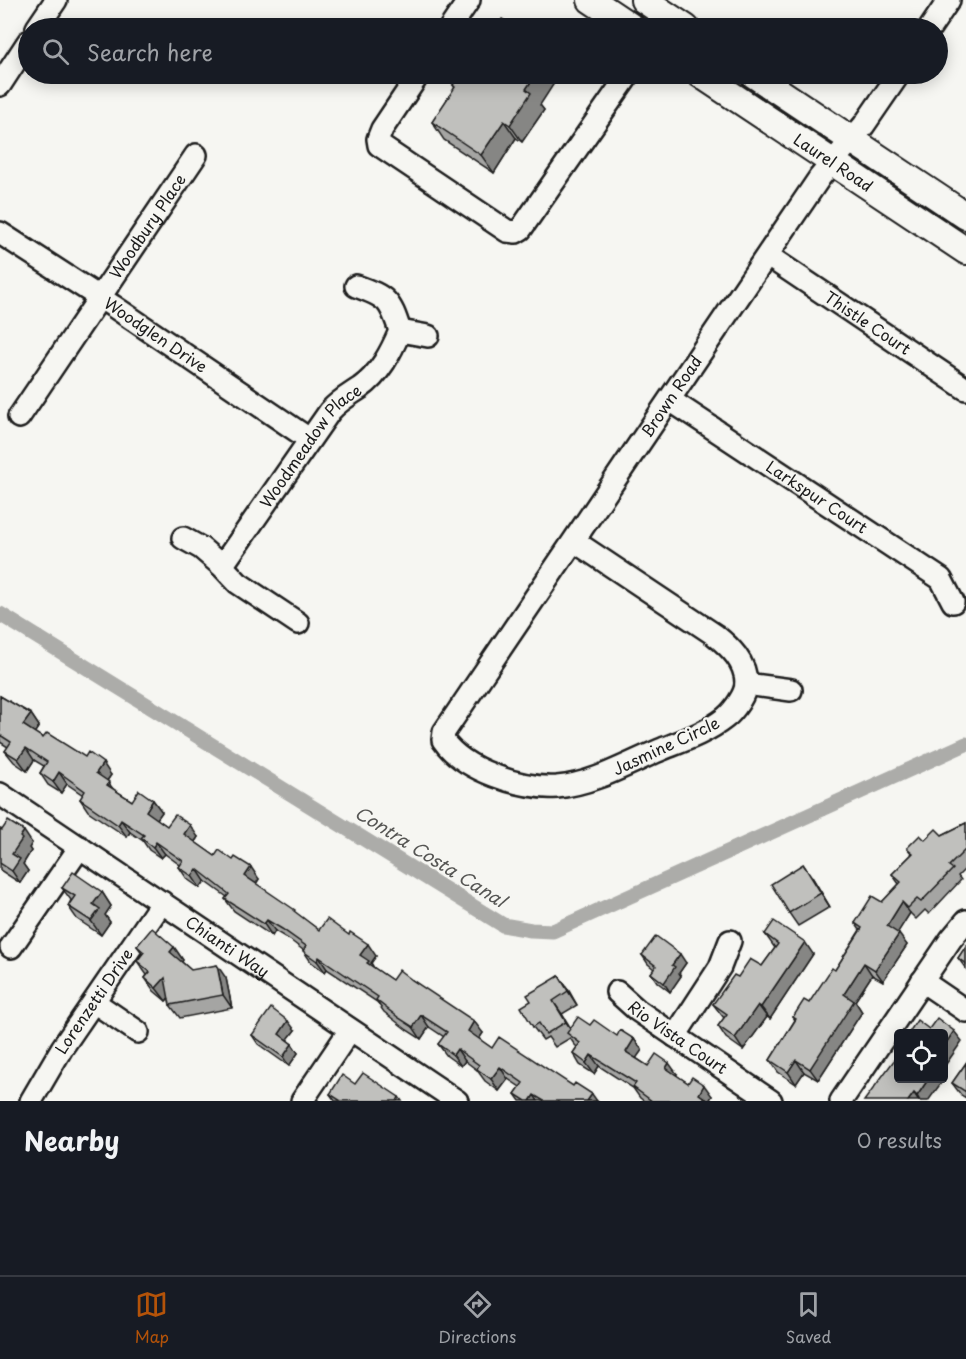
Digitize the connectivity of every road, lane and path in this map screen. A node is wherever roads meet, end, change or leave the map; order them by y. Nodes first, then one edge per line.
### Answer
1 (56, 0) edge
2 (469, 0) edge
3 (591, 0) edge
4 (644, 0) edge
5 (949, 0) edge
6 (44, 18) edge
7 (457, 18) edge
8 (618, 18) edge
9 (671, 18) edge
10 (937, 18) edge
11 (18, 57) edge
12 (413, 84) edge
13 (622, 84) edge
14 (715, 84) edge
15 (768, 84) edge
16 (892, 84) edge
17 (0, 85) edge
18 (852, 140) junction
19 (196, 155) dead end
20 (832, 163) junction
21 (966, 216) edge
22 (0, 233) edge
23 (966, 251) edge
24 (768, 256) junction
25 (356, 286) dead end
26 (100, 298) junction
27 (400, 331) junction
28 (428, 336) dead end
29 (966, 389) edge
30 (670, 400) junction
31 (18, 417) dead end
32 (309, 439) junction
33 (183, 538) dead end
34 (574, 542) junction
35 (222, 566) junction
36 (952, 602) dead end
37 (298, 623) dead end
38 (746, 684) junction
39 (791, 690) dead end
40 (449, 723) joint
41 (0, 794) edge
42 (80, 847) junction
43 (162, 902) junction
44 (966, 921) edge
45 (730, 941) dead end
46 (11, 947) dead end
47 (922, 981) junction
48 (617, 992) dead end
49 (94, 1002) junction
50 (966, 1011) edge
51 (350, 1030) junction
52 (138, 1032) dead end
53 (675, 1036) junction
54 (32, 1101) edge
55 (302, 1101) edge
56 (457, 1101) edge
57 (771, 1101) edge
58 (841, 1101) edge

1 - 6 street
2 - 7 street
3 - 8 main road
4 - 9 main road
5 - 10 street
11 - 17 street
12 - 13 street
14 - 20 main road, Laurel Road
15 - 18 main road, Laurel Road
16 - 18 street, Brown Road
18 - 20 street, Brown Road
18 - 21 main road, Laurel Road
19 - 26 street, Woodbury Place
20 - 23 main road, Laurel Road
20 - 24 street, Brown Road
22 - 26 street, Woodglen Drive
24 - 29 street, Thistle Court
24 - 30 street, Brown Road
25 - 27 street
26 - 31 street, Woodbury Place
26 - 32 street, Woodglen Drive
27 - 28 street
27 - 32 street, Woodmeadow Place
30 - 34 street, Brown Road
30 - 36 street, Larkspur Court
32 - 35 street, Woodmeadow Place
33 - 35 street
34 - 38 street
34 - 40 street, Brown Road
35 - 37 street
38 - 39 street
38 - 40 street, Jasmine Circle
41 - 42 street, Chianti Way
42 - 43 street, Chianti Way
42 - 46 street
43 - 49 street, Lorenzetti Drive
43 - 51 street, Chianti Way
44 - 47 street
45 - 53 street
47 - 50 street
47 - 58 street
48 - 53 street, Rio Vista Court
49 - 52 street
49 - 54 street, Lorenzetti Drive
51 - 55 street
51 - 56 street, Chianti Way
53 - 57 street, Rio Vista Court

